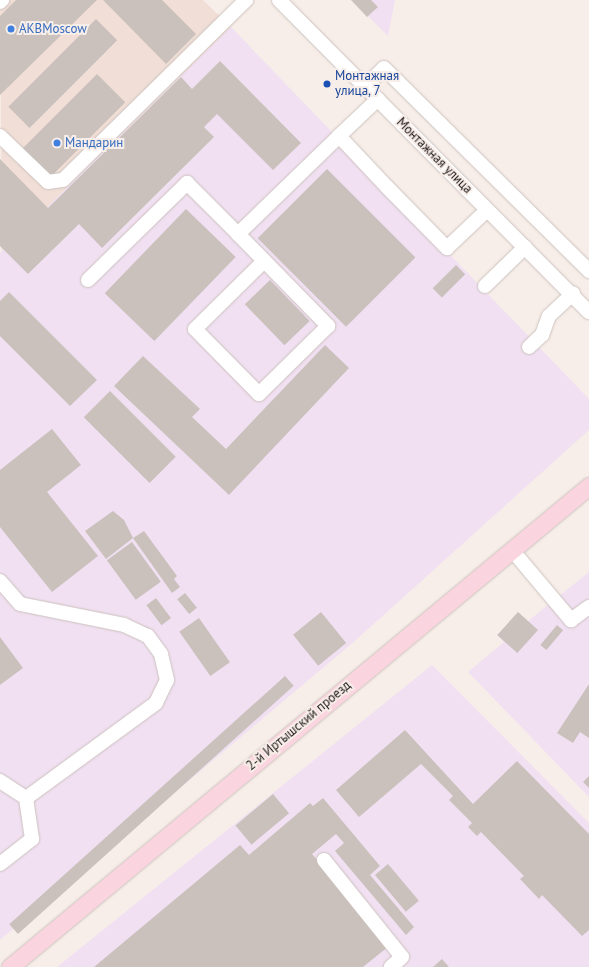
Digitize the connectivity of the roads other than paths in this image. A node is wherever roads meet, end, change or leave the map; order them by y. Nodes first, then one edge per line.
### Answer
1 (246, 0) edge
2 (279, 0) edge
3 (366, 86) junction
4 (378, 99) junction
5 (0, 136) edge
6 (339, 136) junction
7 (488, 210) junction
8 (238, 234) junction
9 (525, 248) junction
10 (264, 261) junction
11 (589, 271) edge
12 (88, 280) dead end
13 (485, 286) dead end
14 (573, 294) junction
15 (589, 312) edge
16 (529, 347) dead end
17 (589, 486) edge
18 (512, 550) junction
19 (0, 581) edge
20 (589, 607) edge
21 (0, 781) edge
22 (26, 798) junction
23 (324, 860) dead end
24 (0, 864) edge
25 (10, 967) edge
26 (391, 967) edge

1 - 5 street
2 - 3 street, Монтажная улица
3 - 4 street, Монтажная улица
3 - 11 street
4 - 6 street
4 - 7 street, Монтажная улица
6 - 7 street
6 - 8 street
7 - 9 street, Монтажная улица
8 - 10 street
8 - 12 street
9 - 13 street
9 - 14 street, Монтажная улица
10 - 10 street
14 - 15 street, Монтажная улица
14 - 16 street
17 - 18 main road, 2-й Иртышский проезд
18 - 20 street
18 - 25 main road, 2-й Иртышский проезд
19 - 22 street
21 - 22 street
22 - 24 street
23 - 26 street

